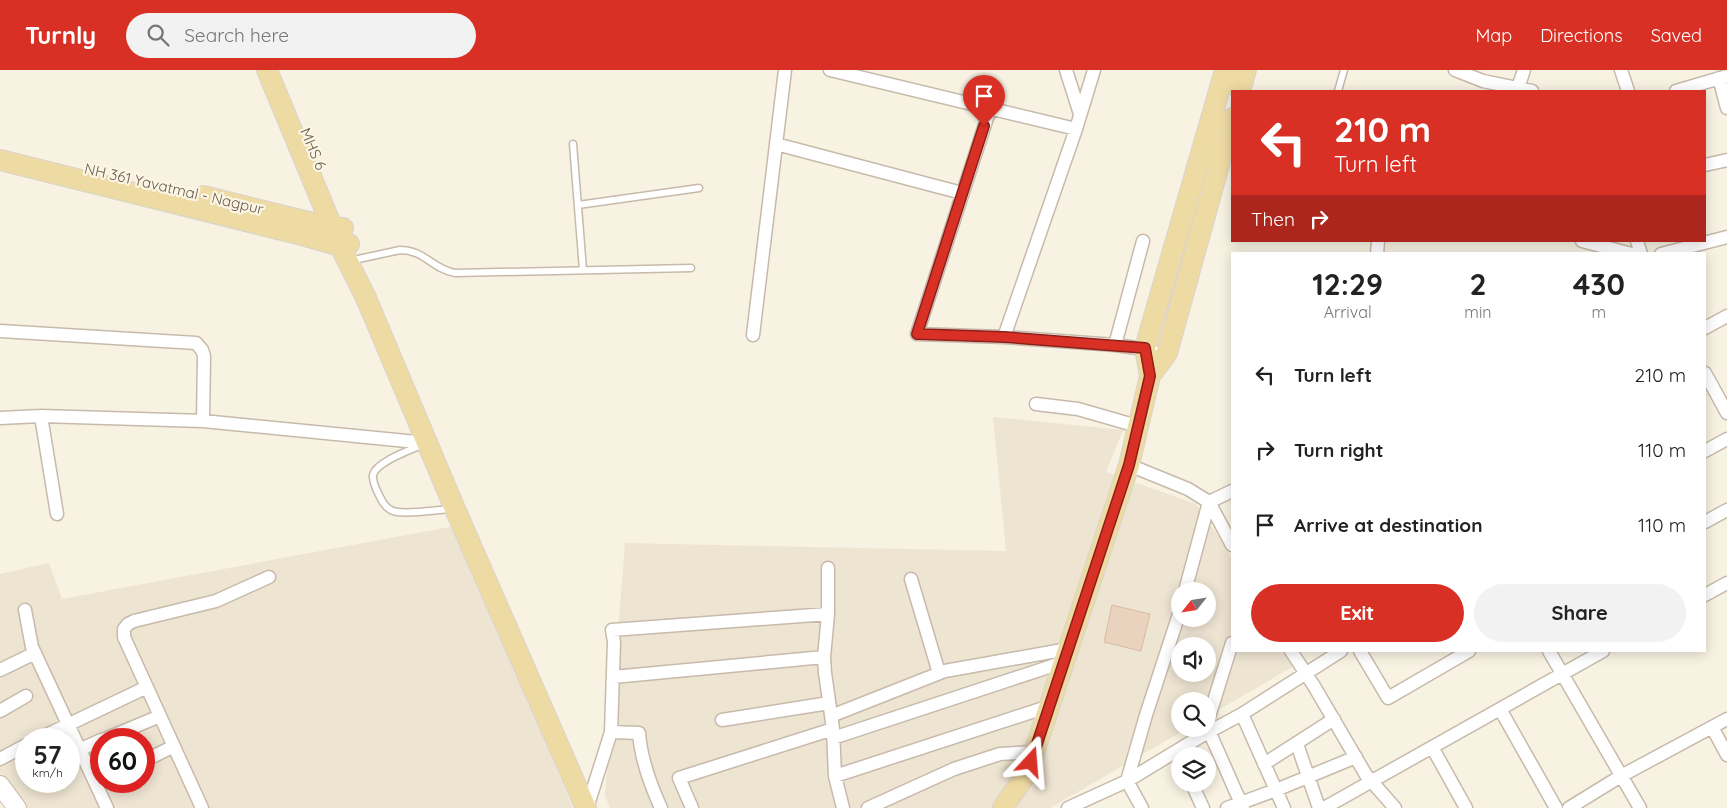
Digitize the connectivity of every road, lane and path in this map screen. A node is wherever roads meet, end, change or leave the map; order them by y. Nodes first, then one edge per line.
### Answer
1 (267, 70) edge
2 (279, 70) edge
3 (785, 70) edge
4 (830, 70) edge
5 (1066, 70) edge
6 (1094, 70) edge
7 (1225, 70) edge
8 (1246, 70) edge
9 (1344, 70) edge
10 (1455, 70) edge
11 (1524, 70) edge
12 (1621, 70) edge
13 (1723, 77) edge
14 (1518, 88) junction
15 (1240, 90) edge
16 (1338, 90) edge
17 (1527, 90) edge
18 (1628, 90) edge
19 (1679, 90) edge
20 (1727, 108) edge
21 (990, 109) junction
22 (1080, 114) junction
23 (1231, 122) edge
24 (1076, 129) junction
25 (573, 144) dead end
26 (776, 144) junction
27 (0, 147) edge
28 (0, 160) edge
29 (1727, 160) edge
30 (1706, 165) edge
31 (699, 188) dead end
32 (962, 193) junction
33 (578, 205) junction
34 (1727, 238) edge
35 (1143, 241) dead end
36 (1585, 242) edge
37 (347, 244) junction
38 (1610, 251) edge
39 (1670, 252) edge
40 (691, 268) dead end
41 (583, 270) junction
42 (1727, 316) edge
43 (1706, 327) edge
44 (0, 331) edge
45 (753, 335) dead end
46 (1004, 337) junction
47 (1114, 345) junction
48 (1145, 348) junction
49 (1168, 353) junction
50 (1706, 375) edge
51 (1150, 376) junction
52 (1036, 404) dead end
53 (1727, 413) edge
54 (42, 416) junction
55 (0, 418) edge
56 (203, 421) junction
57 (1137, 426) junction
58 (1727, 439) edge
59 (427, 443) junction
60 (1706, 450) edge
61 (1129, 465) junction
62 (1231, 491) edge
63 (1208, 502) junction
64 (455, 509) junction
65 (1727, 510) edge
66 (57, 514) dead end
67 (1706, 521) edge
68 (1231, 543) edge
69 (828, 568) dead end
70 (269, 577) dead end
71 (911, 579) dead end
72 (1187, 582) edge
73 (1727, 584) edge
74 (1706, 595) edge
75 (25, 610) dead end
76 (828, 614) junction
77 (1174, 628) edge
78 (1231, 646) edge
79 (1292, 652) edge
80 (1338, 652) edge
81 (1361, 652) edge
82 (1467, 652) edge
83 (1550, 652) edge
84 (1601, 652) edge
85 (35, 653) junction
86 (1066, 655) junction
87 (824, 657) junction
88 (0, 670) edge
89 (939, 673) junction
90 (1305, 673) junction
91 (1562, 673) junction
92 (613, 677) junction
93 (147, 687) junction
94 (26, 696) dead end
95 (1216, 696) edge
96 (829, 703) junction
97 (1050, 706) junction
98 (1500, 709) junction
99 (0, 711) edge
100 (1242, 714) junction
101 (160, 716) junction
102 (831, 716) junction
103 (1334, 719) junction
104 (1727, 719) edge
105 (722, 720) dead end
106 (67, 724) junction
107 (1216, 725) edge
108 (1712, 727) junction
109 (59, 728) edge
110 (69, 728) edge
111 (131, 728) edge
112 (610, 732) junction
113 (833, 734) junction
114 (1197, 737) edge
115 (1210, 737) edge
116 (1297, 744) junction
117 (174, 746) junction
118 (1186, 747) edge
119 (1432, 747) junction
120 (15, 751) edge
121 (80, 752) edge
122 (1034, 752) junction
123 (1727, 755) edge
124 (155, 756) edge
125 (1356, 757) junction
126 (1171, 758) edge
127 (0, 759) edge
128 (1264, 764) junction
129 (90, 768) edge
130 (835, 776) junction
131 (1621, 776) junction
132 (1308, 777) junction
133 (1128, 781) junction
134 (1371, 781) junction
135 (0, 785) edge
136 (1276, 790) junction
137 (1196, 792) edge
138 (102, 793) edge
139 (590, 804) edge
140 (1242, 806) edge
141 (17, 808) edge
142 (107, 808) edge
143 (202, 808) edge
144 (660, 808) edge
145 (692, 808) edge
146 (843, 808) edge
147 (868, 808) edge
148 (1004, 808) edge
149 (1068, 808) edge
150 (1142, 808) edge
151 (1203, 808) edge
152 (1227, 808) edge
153 (1284, 808) edge
154 (1319, 808) edge
155 (1324, 808) edge
156 (1395, 808) edge
157 (1466, 808) edge
158 (1556, 808) edge
159 (1569, 808) edge
160 (1640, 808) edge

1 - 37 main road
2 - 37 main road, MHS 6
3 - 26 street
4 - 21 street
5 - 22 street
6 - 22 street
7 - 48 main road
8 - 15 main road
9 - 16 lane
10 - 14 street
11 - 14 street
12 - 18 street
13 - 19 street
13 - 20 street
14 - 17 street
21 - 24 street
21 - 32 street
22 - 24 street
23 - 49 main road
24 - 46 street
25 - 33 lane
26 - 32 street
26 - 45 street
27 - 37 main road, NH 361 Yavatmal - Nagpur
28 - 37 main road
29 - 30 street
31 - 33 lane
32 - 46 street
33 - 41 lane
34 - 39 street
35 - 47 street
36 - 38 street
37 - 41 lane
37 - 59 main road
37 - 139 main road
40 - 41 lane
42 - 43 street
44 - 56 street
46 - 47 street
47 - 48 street
48 - 49 street
48 - 51 main road
49 - 51 main road
50 - 53 street
51 - 57 main road
52 - 57 street
54 - 55 street
54 - 56 street
54 - 66 street
56 - 59 street
57 - 61 main road
58 - 60 street
59 - 64 main road
59 - 64 lane
61 - 63 street
61 - 86 main road
62 - 63 street
63 - 68 street
63 - 72 street
64 - 139 main road
65 - 67 street
69 - 76 street
70 - 93 street
71 - 89 street
73 - 74 street
75 - 85 street
76 - 87 street
76 - 92 street
77 - 133 street
78 - 95 street
79 - 90 street
80 - 90 street
81 - 82 street
83 - 91 street
84 - 91 street
85 - 88 street
85 - 106 street
86 - 89 street
86 - 97 main road
86 - 113 street
87 - 92 street
87 - 96 street
89 - 102 street
90 - 100 street
90 - 103 street
91 - 98 street
91 - 131 street
92 - 112 street
93 - 101 street
93 - 106 street
94 - 99 street
96 - 102 street
96 - 105 street
97 - 122 main road
97 - 130 street
98 - 119 street
98 - 158 street
100 - 107 street
100 - 128 street
101 - 111 street
101 - 117 street
102 - 113 street
103 - 116 street
103 - 125 street
104 - 108 street
106 - 109 street
106 - 110 street
108 - 123 street
108 - 131 street
112 - 139 street
112 - 144 street
113 - 130 street
113 - 145 street
114 - 118 street
115 - 140 street
116 - 128 street
116 - 132 street
117 - 124 street
117 - 143 street
119 - 134 street
119 - 157 street
120 - 127 street
121 - 129 street
122 - 147 street
122 - 148 main road
125 - 132 street
125 - 134 street
126 - 133 street
128 - 136 street
130 - 146 street
131 - 159 street
131 - 160 street
132 - 136 street
132 - 154 street
133 - 149 street
133 - 150 street
134 - 155 street
134 - 156 street
135 - 141 main road
136 - 140 street
136 - 153 street
137 - 151 street
138 - 142 street
140 - 152 street

